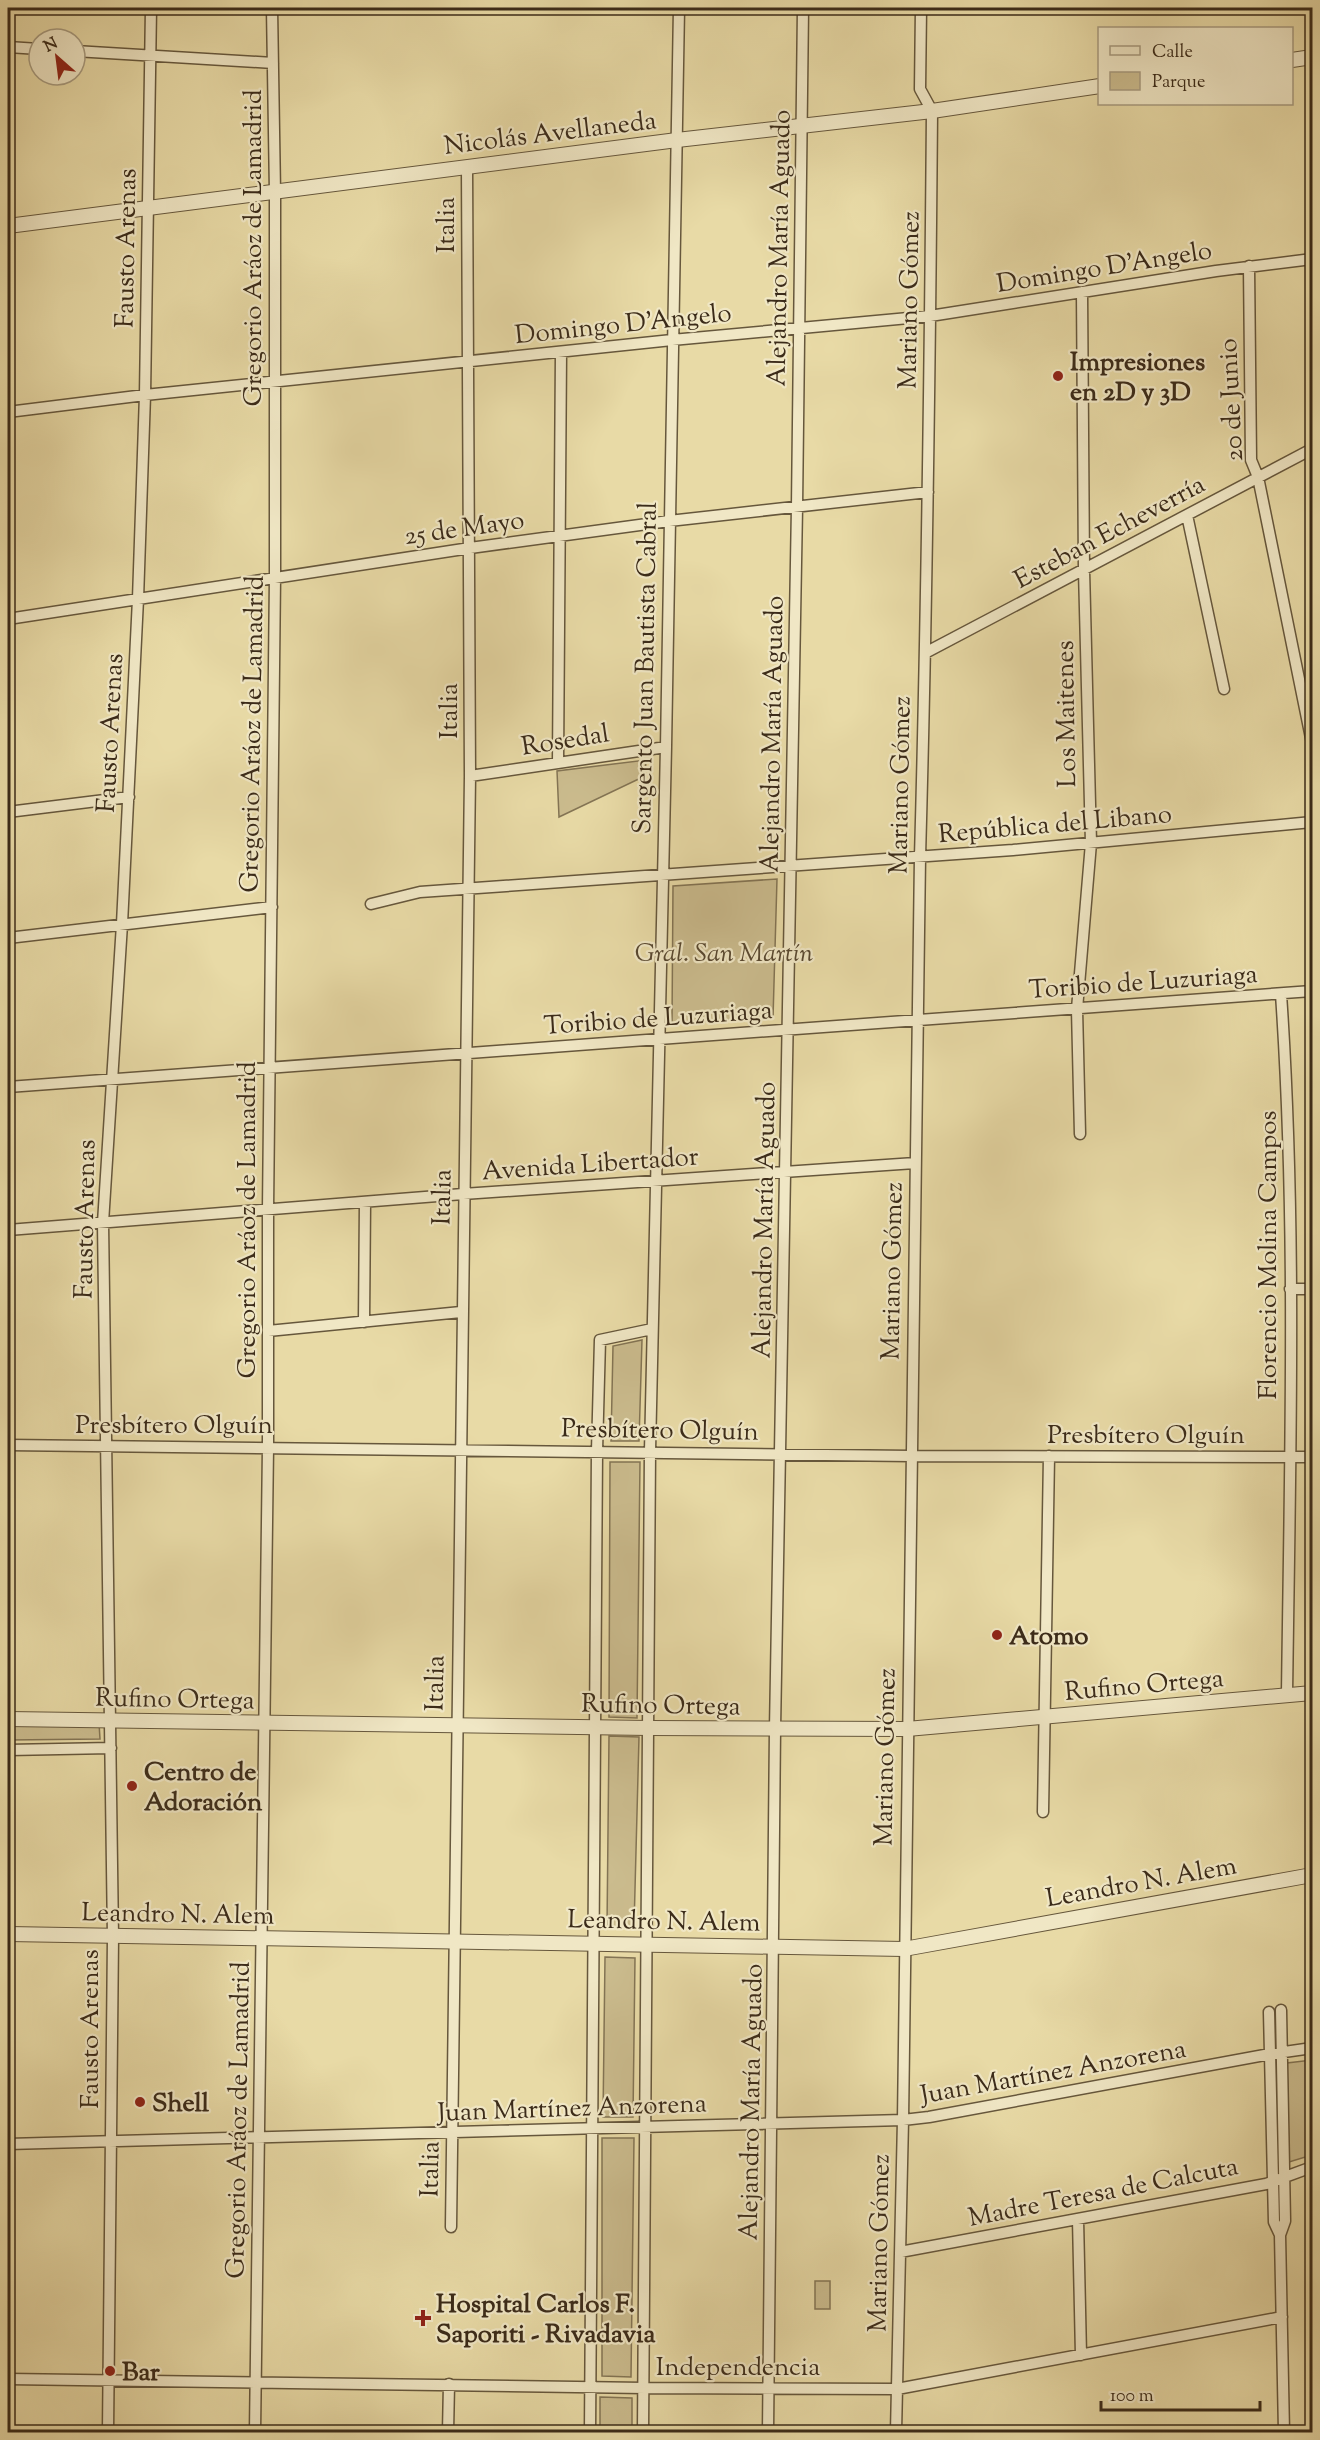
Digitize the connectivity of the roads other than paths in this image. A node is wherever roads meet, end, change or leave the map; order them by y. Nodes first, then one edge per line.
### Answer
1 (151, 8) edge
2 (272, 8) edge
3 (679, 8) edge
4 (803, 8) edge
5 (921, 8) edge
6 (8, 47) edge
7 (27, 48) edge
8 (87, 52) edge
9 (150, 55) junction
10 (1312, 57) edge
11 (1293, 60) edge
12 (273, 63) junction
13 (1098, 86) edge
14 (932, 111) junction
15 (803, 126) junction
16 (677, 140) junction
17 (467, 167) junction
18 (275, 193) junction
19 (147, 208) junction
20 (8, 226) edge
21 (1312, 259) edge
22 (1249, 266) junction
23 (1082, 292) junction
24 (930, 316) junction
25 (798, 329) junction
26 (672, 340) junction
27 (561, 352) junction
28 (468, 362) junction
29 (276, 381) junction
30 (146, 395) junction
31 (8, 412) edge
32 (1312, 449) edge
33 (1258, 477) junction
34 (928, 492) junction
35 (797, 507) junction
36 (1187, 515) junction
37 (669, 521) junction
38 (560, 535) junction
39 (470, 548) junction
40 (1084, 570) junction
41 (275, 577) junction
42 (138, 599) junction
43 (8, 619) edge
44 (926, 652) junction
45 (1224, 689) dead end
46 (1312, 739) edge
47 (666, 747) junction
48 (558, 763) junction
49 (470, 776) junction
50 (129, 797) junction
51 (8, 812) edge
52 (1312, 822) edge
53 (1091, 843) junction
54 (920, 857) junction
55 (792, 866) junction
56 (662, 875) junction
57 (469, 888) junction
58 (371, 904) dead end
59 (272, 907) junction
60 (122, 924) junction
61 (8, 938) edge
62 (1312, 991) edge
63 (1281, 994) junction
64 (1077, 1009) junction
65 (918, 1021) junction
66 (789, 1030) junction
67 (658, 1040) junction
68 (467, 1053) junction
69 (269, 1067) junction
70 (111, 1078) junction
71 (8, 1087) edge
72 (1080, 1134) dead end
73 (915, 1163) junction
74 (786, 1172) junction
75 (656, 1180) junction
76 (463, 1194) junction
77 (366, 1202) junction
78 (268, 1209) junction
79 (103, 1223) junction
80 (8, 1230) edge
81 (1290, 1289) junction
82 (1312, 1289) edge
83 (461, 1312) junction
84 (364, 1322) junction
85 (652, 1329) junction
86 (268, 1331) junction
87 (8, 1445) edge
88 (106, 1447) junction
89 (268, 1447) junction
90 (460, 1449) junction
91 (597, 1451) junction
92 (650, 1451) junction
93 (780, 1453) junction
94 (911, 1456) junction
95 (1049, 1456) junction
96 (1290, 1457) junction
97 (1312, 1457) edge
98 (1312, 1693) edge
99 (1287, 1695) junction
100 (1044, 1717) junction
101 (8, 1719) edge
102 (111, 1721) junction
103 (265, 1723) junction
104 (456, 1725) junction
105 (596, 1727) junction
106 (649, 1728) junction
107 (775, 1729) junction
108 (907, 1729) junction
109 (111, 1748) junction
110 (8, 1750) edge
111 (1043, 1812) dead end
112 (1312, 1875) edge
113 (8, 1934) edge
114 (113, 1937) junction
115 (262, 1939) junction
116 (453, 1940) junction
117 (594, 1943) junction
118 (648, 1944) junction
119 (774, 1947) junction
120 (904, 1949) junction
121 (1281, 2010) dead end
122 (1269, 2012) dead end
123 (1312, 2048) edge
124 (1276, 2053) junction
125 (903, 2120) junction
126 (772, 2124) junction
127 (645, 2127) junction
128 (593, 2128) junction
129 (453, 2133) junction
130 (258, 2138) junction
131 (111, 2142) junction
132 (8, 2144) edge
133 (1312, 2167) edge
134 (1284, 2176) junction
135 (1273, 2181) junction
136 (1078, 2219) junction
137 (450, 2227) dead end
138 (1280, 2235) junction
139 (900, 2252) junction
140 (1282, 2317) junction
141 (1081, 2355) junction
142 (8, 2379) edge
143 (109, 2382) junction
144 (256, 2382) junction
145 (449, 2384) junction
146 (590, 2386) junction
147 (644, 2388) junction
148 (897, 2389) junction
149 (768, 2390) junction
150 (108, 2433) edge
151 (255, 2433) edge
152 (448, 2433) edge
153 (590, 2433) edge
154 (643, 2433) edge
155 (768, 2433) edge
156 (896, 2433) edge
157 (1284, 2433) edge

1 - 9 street, Fausto Arenas
2 - 12 street, Gregorio Aráoz de Lamadrid
3 - 16 street, Sargento Juan Bautista Cabral
4 - 15 street, Alejandro María Aguado
5 - 14 street
6 - 7 street
8 - 9 street
9 - 12 street
9 - 19 street, Fausto Arenas
10 - 11 street
12 - 18 street, Gregorio Aráoz de Lamadrid
13 - 14 street, Nicolás Avellaneda
14 - 15 street, Nicolás Avellaneda
14 - 24 street, Mariano Gómez
15 - 16 street, Nicolás Avellaneda
15 - 25 street, Alejandro María Aguado
16 - 17 street, Nicolás Avellaneda
16 - 26 street, Sargento Juan Bautista Cabral
17 - 18 street, Nicolás Avellaneda
17 - 28 street, Italia
18 - 19 street, Nicolás Avellaneda
18 - 29 street, Gregorio Aráoz de Lamadrid
19 - 20 street, Nicolás Avellaneda
19 - 30 street, Fausto Arenas
21 - 22 street, Domingo D'Angelo
22 - 23 street, Domingo D'Angelo
22 - 33 street, 20 de Junio
23 - 24 street, Domingo D'Angelo
23 - 40 street, Los Maitenes
24 - 25 street, Domingo D'Angelo
24 - 34 street, Mariano Gómez
25 - 26 street, Domingo D'Angelo
25 - 35 street, Alejandro María Aguado
26 - 27 street, Domingo D'Angelo
26 - 37 street, Sargento Juan Bautista Cabral
27 - 28 street, Domingo D'Angelo
27 - 38 street
28 - 29 street, Domingo D'Angelo
28 - 39 street, Italia
29 - 30 street, Domingo D'Angelo
29 - 41 street, Gregorio Aráoz de Lamadrid
30 - 31 street, Domingo D'Angelo
30 - 42 street, Fausto Arenas
32 - 33 street, Esteban Echeverría
33 - 36 street, Esteban Echeverría
33 - 46 street, 20 de Junio
34 - 35 street, 25 de Mayo
34 - 44 street, Mariano Gómez
35 - 37 street, 25 de Mayo
35 - 55 street, Alejandro María Aguado
36 - 40 street, Esteban Echeverría
36 - 45 street
37 - 38 street, 25 de Mayo
37 - 47 street, Sargento Juan Bautista Cabral
38 - 39 street, 25 de Mayo
38 - 48 street
39 - 41 street, 25 de Mayo
39 - 49 street, Italia
40 - 44 street, Esteban Echeverría
40 - 53 street, Los Maitenes
41 - 42 street, 25 de Mayo
41 - 59 street, Gregorio Aráoz de Lamadrid
42 - 43 street, 25 de Mayo
42 - 50 street, Fausto Arenas
44 - 54 street, Mariano Gómez
47 - 48 street, Rosedal
47 - 56 street, Sargento Juan Bautista Cabral
48 - 49 street, Rosedal
49 - 57 street, Italia
50 - 51 street
50 - 60 street, Fausto Arenas
52 - 53 street, República del Libano
53 - 54 street, República del Libano
53 - 64 street, Los Maitenes
54 - 55 street, República del Libano
54 - 65 street, Mariano Gómez
55 - 56 street, República del Libano
55 - 66 street, Alejandro María Aguado
56 - 57 street, República del Libano
56 - 67 street, Sargento Juan Bautista Cabral
57 - 58 street, República del Libano
57 - 68 street, Italia
59 - 60 street
59 - 69 street, Gregorio Aráoz de Lamadrid
60 - 61 street
60 - 70 street, Fausto Arenas
62 - 63 street, Toribio de Luzuriaga
63 - 64 street, Toribio de Luzuriaga
63 - 81 street, Florencio Molina Campos
64 - 65 street, Toribio de Luzuriaga
64 - 72 street, Los Maitenes
65 - 66 street, Toribio de Luzuriaga
65 - 73 street, Mariano Gómez
66 - 67 street, Toribio de Luzuriaga
66 - 74 street, Alejandro María Aguado
67 - 68 street, Toribio de Luzuriaga
67 - 75 street, Sargento Juan Bautista Cabral
68 - 69 street, Toribio de Luzuriaga
68 - 76 street, Italia
69 - 70 street, Toribio de Luzuriaga
69 - 78 street, Gregorio Aráoz de Lamadrid
70 - 71 street, Toribio de Luzuriaga
70 - 79 street, Fausto Arenas
73 - 74 street, Avenida Libertador
73 - 94 street, Mariano Gómez
74 - 75 street, Avenida Libertador
74 - 93 street, Alejandro María Aguado
75 - 76 street, Avenida Libertador
75 - 85 street, Sargento Juan Bautista Cabral
76 - 77 street, Avenida Libertador
76 - 83 street, Italia
77 - 78 street, Avenida Libertador
77 - 84 street
78 - 79 street, Avenida Libertador
78 - 86 street, Gregorio Aráoz de Lamadrid
79 - 80 street, Avenida Libertador
79 - 88 street, Fausto Arenas
81 - 82 street
81 - 96 street, Florencio Molina Campos
83 - 84 street
83 - 90 street, Italia
84 - 86 street
85 - 91 street
85 - 92 street, Sargento Juan Bautista Cabral
86 - 89 street, Gregorio Aráoz de Lamadrid
87 - 88 street, Presbítero Olguín
88 - 89 street, Presbítero Olguín
88 - 102 street, Fausto Arenas
89 - 90 street, Presbítero Olguín
89 - 103 street, Gregorio Aráoz de Lamadrid
90 - 91 street, Presbítero Olguín
90 - 104 street, Italia
91 - 92 street, Presbítero Olguín
91 - 105 street
92 - 93 street, Presbítero Olguín
92 - 106 street, Sargento Juan Bautista Cabral
93 - 94 street, Presbítero Olguín
93 - 107 street, Alejandro María Aguado
94 - 95 street, Presbítero Olguín
94 - 108 street, Mariano Gómez
95 - 96 street, Presbítero Olguín
95 - 100 street
96 - 97 street, Presbítero Olguín
96 - 99 street, Florencio Molina Campos
98 - 99 street, Rufino Ortega
99 - 100 street, Rufino Ortega
100 - 108 street, Rufino Ortega
100 - 111 street
101 - 102 street, Rufino Ortega
102 - 103 street, Rufino Ortega
102 - 109 street, Fausto Arenas
103 - 104 street, Rufino Ortega
103 - 115 street, Gregorio Aráoz de Lamadrid
104 - 105 street, Rufino Ortega
104 - 116 street, Italia
105 - 106 street, Rufino Ortega
105 - 117 street
106 - 107 street, Rufino Ortega
106 - 118 street, Sargento Juan Bautista Cabral
107 - 108 street, Rufino Ortega
107 - 119 street, Alejandro María Aguado
108 - 120 street, Mariano Gómez
109 - 110 street, Rufino Ortega
109 - 114 street, Fausto Arenas
112 - 120 street, Leandro N. Alem
113 - 114 street, Leandro N. Alem
114 - 115 street, Leandro N. Alem
114 - 131 street, Fausto Arenas
115 - 116 street, Leandro N. Alem
115 - 130 street, Gregorio Aráoz de Lamadrid
116 - 117 street, Leandro N. Alem
116 - 129 street, Italia
117 - 118 street, Leandro N. Alem
117 - 128 street
118 - 119 street, Leandro N. Alem
118 - 127 street, Sargento Juan Bautista Cabral
119 - 120 street, Leandro N. Alem
119 - 126 street, Alejandro María Aguado
120 - 125 street, Mariano Gómez
121 - 124 street
122 - 124 street
123 - 124 street, Juan Martínez Anzorena
124 - 125 street, Juan Martínez Anzorena
124 - 134 street
124 - 135 street
125 - 126 street, Juan Martínez Anzorena
125 - 139 street, Mariano Gómez
126 - 127 street, Juan Martínez Anzorena
126 - 149 street, Alejandro María Aguado
127 - 128 street, Juan Martínez Anzorena
127 - 147 street, Sargento Juan Bautista Cabral
128 - 129 street, Juan Martínez Anzorena
128 - 146 street
129 - 130 street, Juan Martínez Anzorena
129 - 137 street, Italia
130 - 131 street, Juan Martínez Anzorena
130 - 144 street, Gregorio Aráoz de Lamadrid
131 - 132 street, Juan Martínez Anzorena
131 - 143 street, Fausto Arenas
133 - 134 street, Madre Teresa de Calcuta
134 - 135 street, Madre Teresa de Calcuta
134 - 138 street
135 - 136 street, Madre Teresa de Calcuta
135 - 138 street
136 - 139 street, Madre Teresa de Calcuta
136 - 141 street
138 - 140 street
139 - 148 street, Mariano Gómez
140 - 141 street, Independencia
140 - 157 street
141 - 148 street, Independencia
142 - 143 street, Independencia
143 - 144 street, Independencia
143 - 150 street, Fausto Arenas
144 - 145 street, Independencia
144 - 151 street, Gregorio Aráoz de Lamadrid
145 - 146 street, Independencia
145 - 152 street
146 - 147 street, Independencia
146 - 153 street
147 - 149 street, Independencia
147 - 154 street, Sargento Juan Bautista Cabral
148 - 149 street, Independencia
148 - 156 street, Mariano Gómez
149 - 155 street, Alejandro María Aguado

